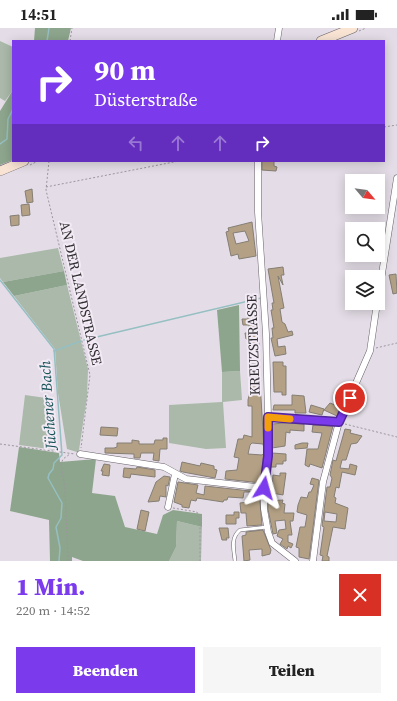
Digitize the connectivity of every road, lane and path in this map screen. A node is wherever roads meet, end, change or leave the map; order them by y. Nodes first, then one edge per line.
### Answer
1 (72, 28) edge
2 (279, 28) edge
3 (353, 28) edge
4 (70, 40) edge
5 (277, 40) edge
6 (323, 40) edge
7 (397, 125) edge
8 (385, 126) edge
9 (22, 162) edge
10 (49, 162) edge
11 (174, 162) edge
12 (258, 162) edge
13 (0, 171) edge
14 (397, 178) edge
15 (46, 187) junction
16 (383, 270) edge
17 (376, 310) edge
18 (397, 343) edge
19 (370, 350) junction
20 (268, 417) junction
21 (339, 422) junction
22 (397, 437) edge
23 (0, 444) edge
24 (80, 454) joint
25 (175, 474) junction
26 (264, 488) junction
27 (168, 507) joint
28 (267, 527) junction
29 (68, 561) edge
30 (200, 561) edge
31 (235, 561) edge
32 (294, 561) edge
33 (313, 561) edge

1 - 4 path
2 - 5 street
3 - 6 main road
7 - 8 path
9 - 13 main road
10 - 15 path, AN DER LANDSTRASSE
11 - 15 path
12 - 20 street, KREUZSTRASSE
14 - 16 street
15 - 24 path, AN DER LANDSTRASSE
17 - 19 street
18 - 19 path
19 - 21 street
20 - 21 street
20 - 26 street, KREUZSTRASSE
21 - 22 path
21 - 33 street
23 - 29 path
24 - 25 street
25 - 26 street
25 - 27 street
26 - 28 street, KREUZSTRASSE
27 - 30 path
28 - 31 lane
28 - 32 street, KREUZSTRASSE

